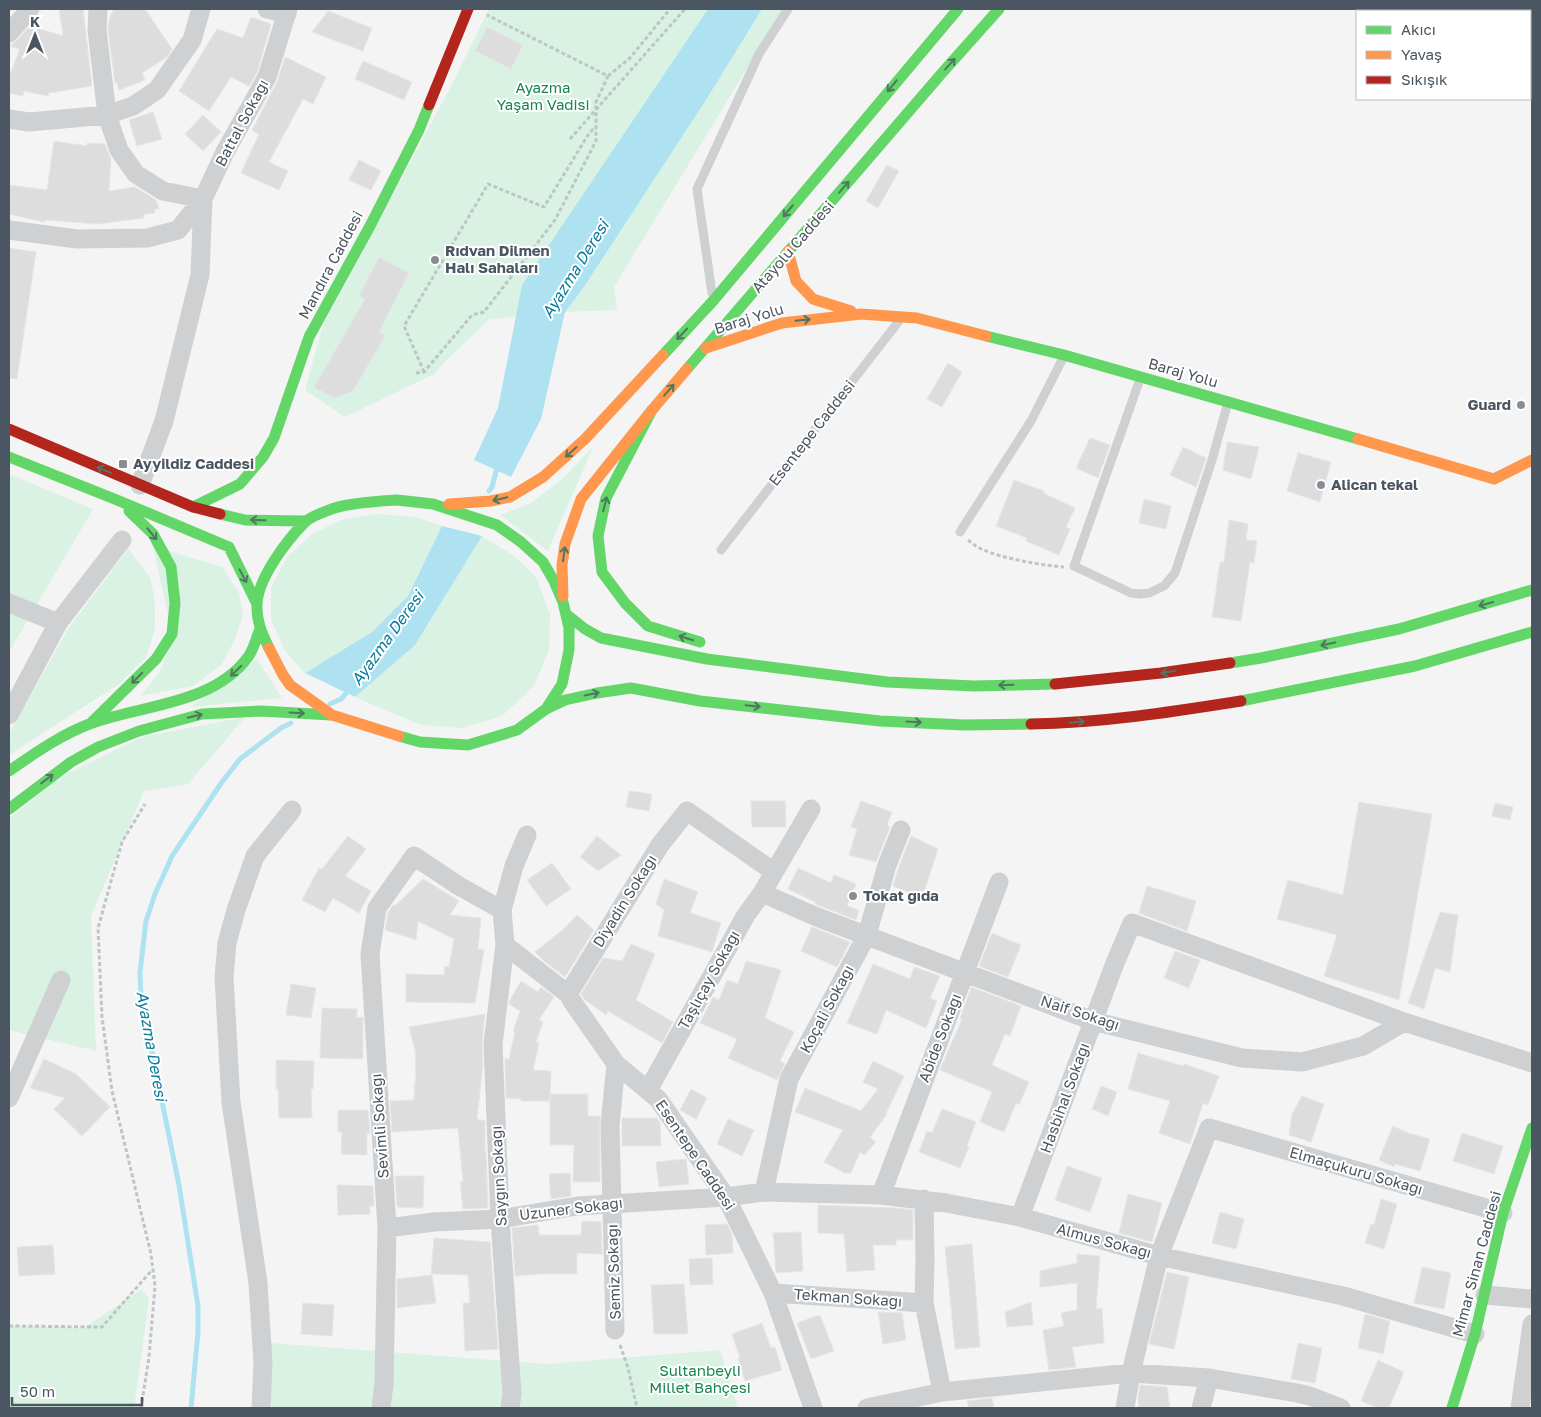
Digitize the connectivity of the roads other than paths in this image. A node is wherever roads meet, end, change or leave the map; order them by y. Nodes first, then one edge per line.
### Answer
1 (30, 9) edge
2 (98, 9) edge
3 (201, 9) edge
4 (267, 9) edge
5 (468, 9) edge
6 (788, 9) edge
7 (958, 9) edge
8 (999, 9) edge
9 (288, 11) edge
10 (9, 33) edge
11 (107, 116) junction
12 (9, 119) edge
13 (203, 199) junction
14 (9, 230) edge
15 (788, 251) junction
16 (713, 301) junction
17 (861, 314) junction
18 (902, 317) junction
19 (706, 348) junction
20 (1064, 355) junction
21 (1140, 377) junction
22 (1229, 401) junction
23 (652, 410) junction
24 (9, 429) edge
25 (9, 457) edge
26 (1532, 460) edge
27 (140, 485) junction
28 (117, 500) junction
29 (433, 504) junction
30 (193, 507) junction
31 (306, 521) junction
32 (960, 532) road end
33 (122, 540) dead end
34 (721, 550) dead end
35 (1532, 590) edge
36 (563, 602) junction
37 (9, 603) edge
38 (257, 604) junction
39 (566, 614) junction
40 (58, 623) junction
41 (260, 629) junction
42 (1532, 632) edge
43 (709, 645) dead end
44 (736, 652) dead end
45 (887, 682) junction
46 (546, 709) junction
47 (9, 715) edge
48 (332, 715) junction
49 (91, 723) junction
50 (9, 771) edge
51 (9, 809) edge
52 (811, 809) dead end
53 (292, 810) dead end
54 (902, 830) dead end
55 (527, 835) dead end
56 (774, 872) junction
57 (999, 882) dead end
58 (762, 893) junction
59 (502, 910) junction
60 (867, 935) junction
61 (505, 944) junction
62 (964, 972) junction
63 (61, 980) dead end
64 (568, 994) junction
65 (1094, 1021) junction
66 (1404, 1022) junction
67 (1532, 1063) edge
68 (616, 1064) junction
69 (648, 1090) junction
70 (10, 1092) edge
71 (1532, 1128) edge
72 (1525, 1177) edge
73 (764, 1192) junction
74 (881, 1195) junction
75 (726, 1197) junction
76 (924, 1200) junction
77 (612, 1203) junction
78 (1503, 1213) junction
79 (1020, 1217) junction
80 (500, 1219) junction
81 (386, 1228) junction
82 (1159, 1256) junction
83 (773, 1294) junction
84 (1485, 1296) junction
85 (1532, 1299) edge
86 (924, 1303) junction
87 (1532, 1324) edge
88 (616, 1330) road end
89 (1475, 1334) junction
90 (1131, 1373) junction
91 (1209, 1378) junction
92 (942, 1392) junction
93 (1310, 1402) edge
94 (261, 1408) edge
95 (381, 1408) edge
96 (510, 1408) edge
97 (813, 1408) edge
98 (867, 1408) edge
99 (1125, 1408) edge
100 (1201, 1408) edge
101 (1341, 1408) edge
102 (1452, 1408) edge
103 (1520, 1408) edge

1 - 10 street
2 - 11 street
3 - 11 street
4 - 9 street
5 - 30 main road, Mandıra Caddesi
6 - 16 lane
7 -> 16 main road, Atayolu Caddesi
15 -> 8 main road, Atayolu Caddesi
9 - 13 street, Battal Sokağı
11 - 12 street
11 - 13 street
13 - 14 street, Battal Sokağı
13 - 27 street
15 - 17 main road, Baraj Yolu
15 - 19 main road, Atayolu Caddesi
16 -> 29 main road, Atayolu Caddesi
17 - 18 main road, Baraj Yolu
19 -> 17 main road, Baraj Yolu
18 - 20 main road, Baraj Yolu
18 - 34 lane, Esentepe Caddesi
23 -> 19 main road, Atayolu Caddesi
20 - 21 main road, Baraj Yolu
20 - 32 lane
21 - 22 main road, Baraj Yolu
21 - 22 lane
22 - 26 main road, Baraj Yolu
36 -> 23 main road, Atayolu Caddesi
43 -> 23 main road
27 -> 24 main road
25 - 28 main road
27 - 30 main road
28 -> 38 main road
28 -> 49 main road
29 - 31 main road
29 - 36 main road
31 -> 30 main road
31 - 38 main road
33 - 40 street
35 -> 45 main road
36 - 39 main road
37 - 40 street
38 - 41 main road
39 - 45 main road
39 - 46 main road
40 - 47 street
41 - 48 main road
41 -> 49 main road
46 -> 42 main road
44 - 45 main road
46 - 48 main road
51 -> 48 main road
49 - 50 main road
52 - 56 street, Taşlıçay Sokağı
53 - 94 street
54 - 60 street, Koçali Sokağı
55 - 59 street
56 - 58 street, Taşlıçay Sokağı
56 - 64 street, Diyadin Sokağı
57 - 62 street, Abide Sokağı
58 - 60 street, Naif Sokağı
58 - 69 street, Taşlıçay Sokağı
59 - 61 street
59 - 81 street, Sevimli Sokağı
60 - 62 street, Naif Sokağı
60 - 73 street, Koçali Sokağı
61 - 64 street, Esentepe Caddesi
61 - 80 street, Saygın Sokağı
62 - 65 street, Naif Sokağı
62 - 74 street, Abide Sokağı
63 - 70 street
64 - 68 street, Esentepe Caddesi
65 - 66 street, Naif Sokağı
65 - 66 street, Hasbihal Sokağı
65 - 79 street, Hasbihal Sokağı
66 - 67 street
68 - 69 street, Esentepe Caddesi
68 - 77 street, Semiz Sokağı
69 - 75 street, Esentepe Caddesi
71 - 72 main road, Mimar Sinan Caddesi
72 - 78 main road, Mimar Sinan Caddesi
73 - 74 street, Almus Sokağı
73 - 75 street, Almus Sokağı
74 - 76 street, Almus Sokağı
75 - 77 street, Uzuner Sokağı
75 - 83 street, Esentepe Caddesi
76 - 79 street, Almus Sokağı
76 - 86 street
77 - 80 street, Uzuner Sokağı
77 - 88 street, Semiz Sokağı
78 - 82 street, Elmaçukuru Sokağı
78 - 84 main road, Mimar Sinan Caddesi
79 - 82 street, Almus Sokağı
80 - 81 street, Uzuner Sokağı
80 - 96 street, Saygın Sokağı
81 - 95 street, Sevimli Sokağı
82 - 89 street, Almus Sokağı
82 - 90 street
83 - 86 street, Tekman Sokağı
83 - 97 street, Esentepe Caddesi
84 - 85 street
84 - 89 main road, Mimar Sinan Caddesi
86 - 92 street
87 - 103 street
89 - 102 main road, Mimar Sinan Caddesi
90 - 91 street
90 - 92 street
90 - 99 street
91 - 93 street
91 - 100 street
92 - 98 street
93 - 101 street

